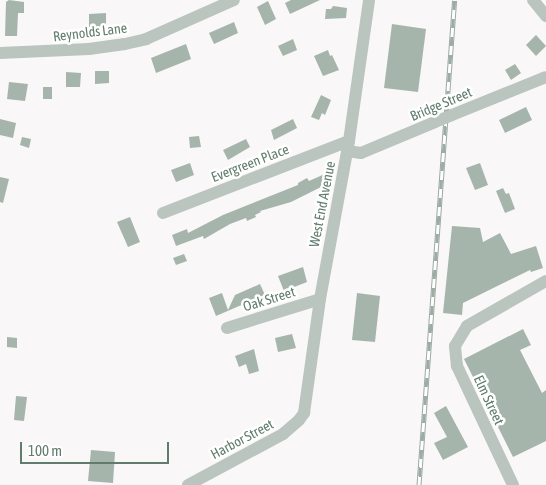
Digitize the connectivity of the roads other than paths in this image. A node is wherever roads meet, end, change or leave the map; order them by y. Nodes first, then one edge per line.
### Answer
1 (234, 0) edge
2 (369, 0) edge
3 (534, 0) edge
4 (546, 16) edge
5 (0, 53) edge
6 (546, 77) edge
7 (348, 146) junction
8 (163, 213) dead end
9 (546, 282) edge
10 (320, 299) junction
11 (227, 328) dead end
12 (304, 412) joint
13 (188, 485) edge
14 (513, 485) edge

1 - 5 street, Reynolds Lane
2 - 7 street, West End Avenue
3 - 4 street
6 - 7 street, Bridge Street, bridge
7 - 8 street, Evergreen Place
7 - 10 street, West End Avenue
9 - 14 street, Elm Street
10 - 11 street, Oak Street
10 - 12 street, West End Avenue
12 - 13 street, Harbor Street

